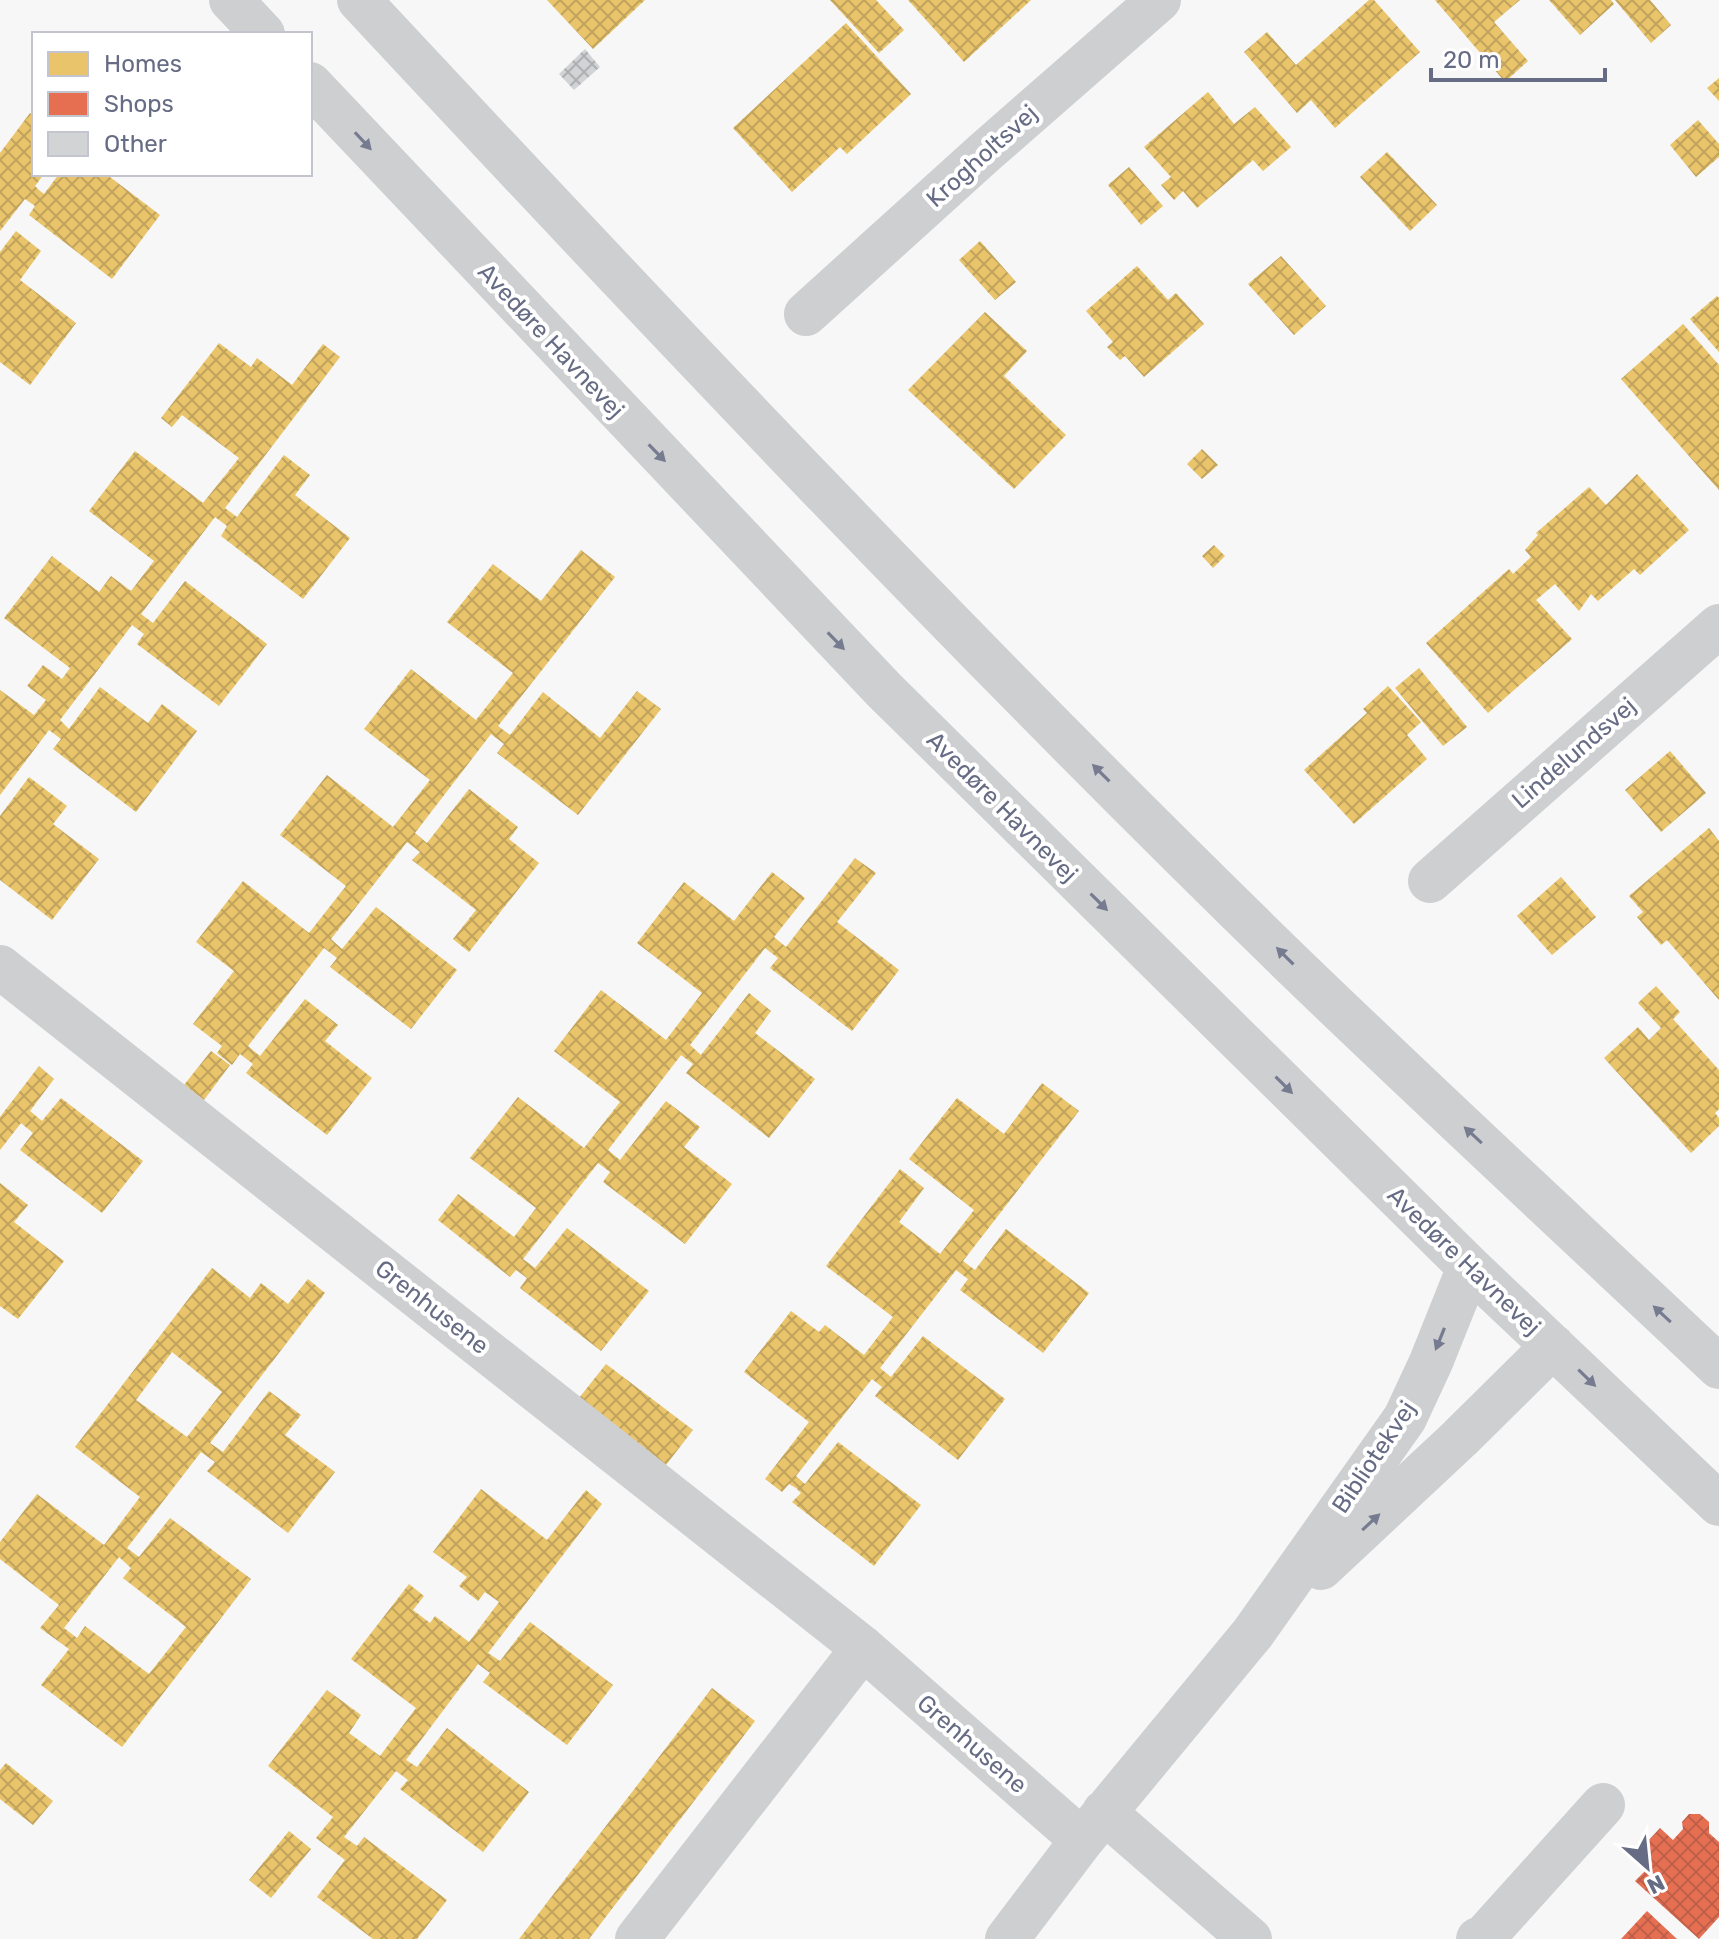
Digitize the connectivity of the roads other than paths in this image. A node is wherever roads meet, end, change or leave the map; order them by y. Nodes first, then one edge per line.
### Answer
1 (231, 0) edge
2 (359, 0) edge
3 (1159, 0) edge
4 (261, 32) edge
5 (312, 86) edge
6 (806, 314) dead end
7 (1719, 626) edge
8 (1430, 881) dead end
9 (0, 967) edge
10 (1469, 1267) junction
11 (1553, 1346) junction
12 (1719, 1367) edge
13 (1719, 1504) edge
14 (1253, 1633) junction
15 (863, 1648) junction
16 (1603, 1805) dead end
17 (1093, 1826) junction
18 (637, 1939) edge
19 (1007, 1939) edge
20 (1250, 1939) edge
21 (1478, 1939) edge

1 - 4 street
12 -> 2 street
3 - 6 street, Krogholtsvej
5 -> 10 street, Avedøre Havnevej
7 - 8 street, Lindelundsvej
9 - 15 street, Grenhusene
10 - 11 street, Avedøre Havnevej
10 -> 14 street, Bibliotekvej
11 -> 13 street, Avedøre Havnevej
14 -> 11 street, Bibliotekvej
14 - 17 street, Bibliotekvej
15 - 17 street, Grenhusene
15 - 18 street
16 - 21 street
17 - 19 street, Bibliotekvej
17 - 20 street, Grenhusene

